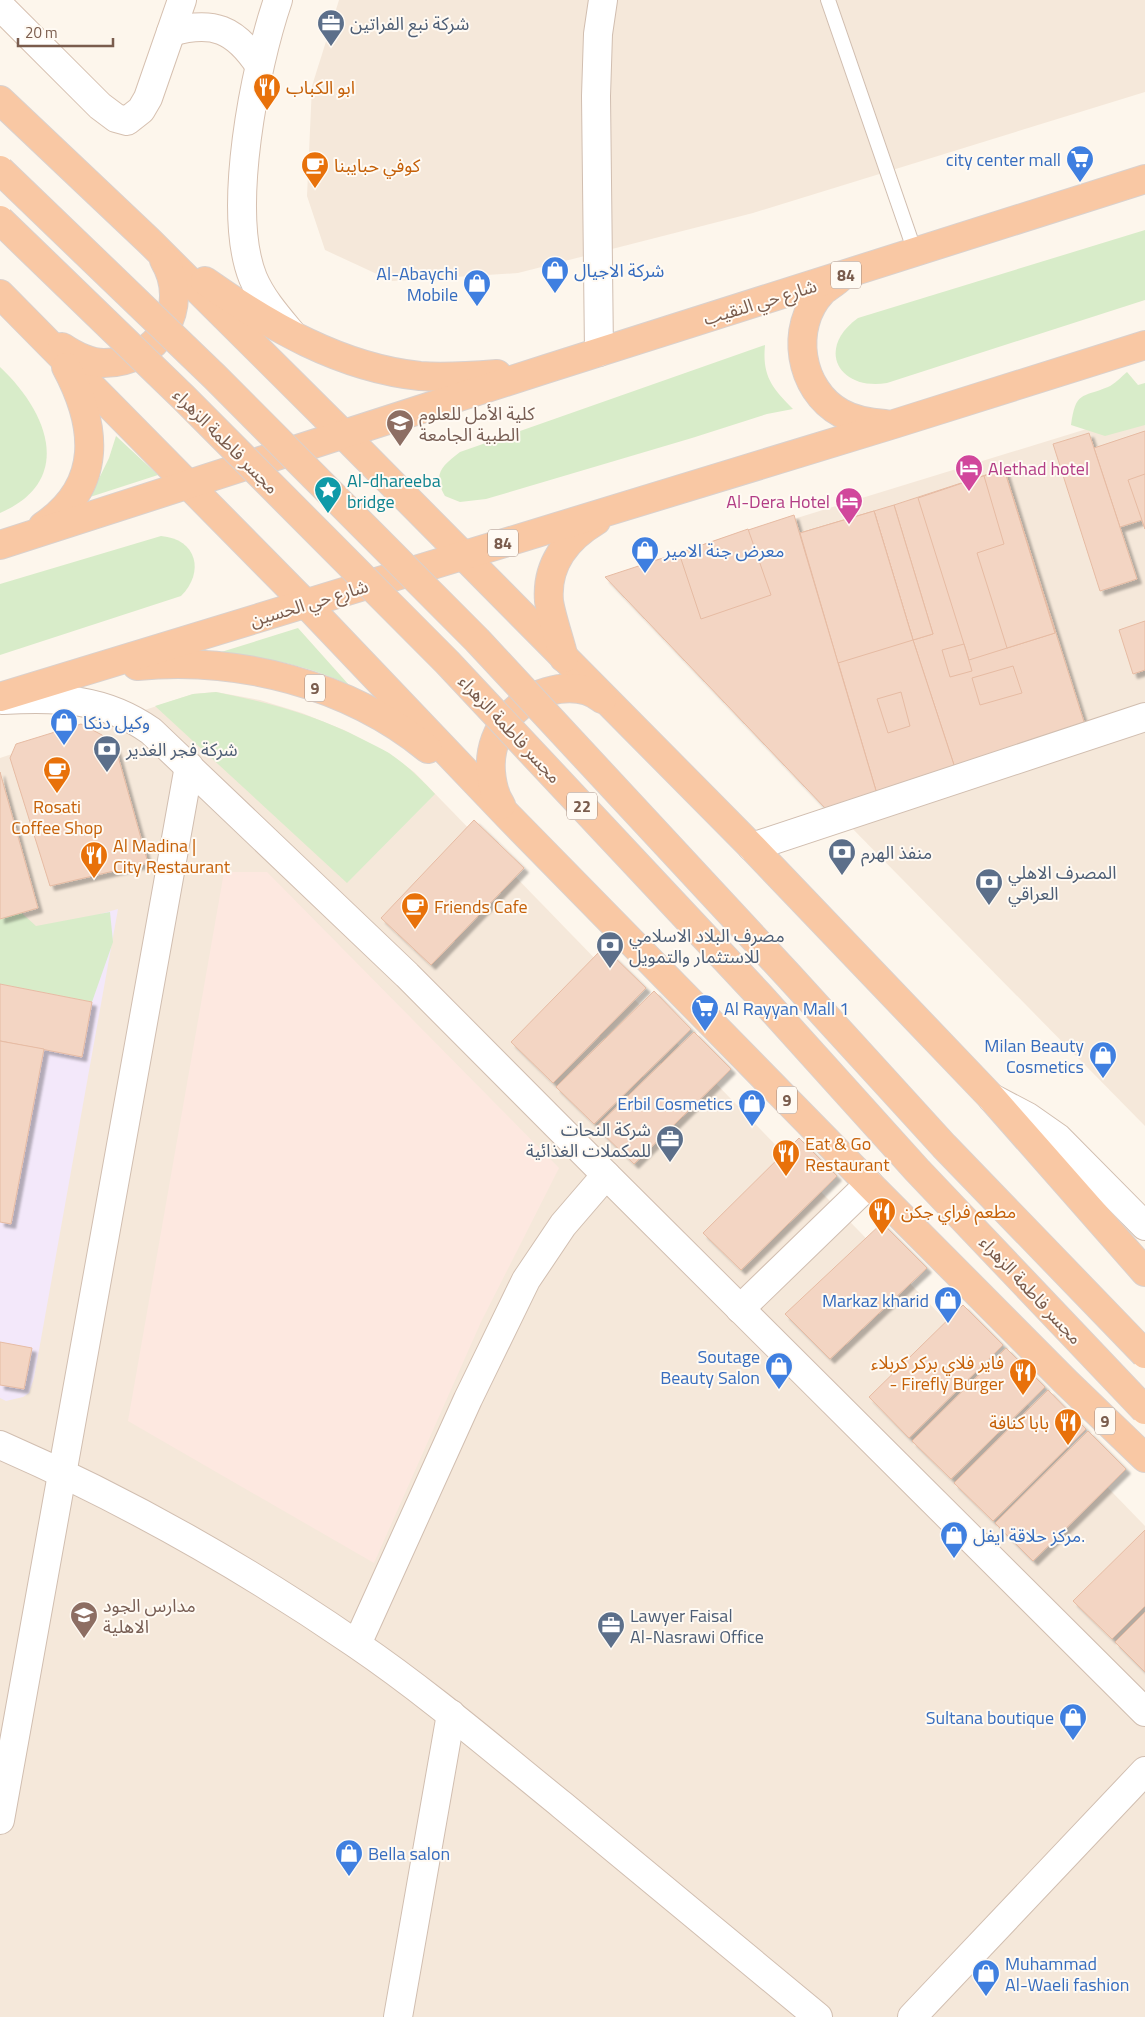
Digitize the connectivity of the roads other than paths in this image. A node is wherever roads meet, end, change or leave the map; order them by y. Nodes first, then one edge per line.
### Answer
1 (182, 0) edge
2 (278, 0) edge
3 (603, 0) edge
4 (828, 0) edge
5 (0, 6) edge
6 (171, 32) junction
7 (259, 65) junction
8 (0, 100) edge
9 (0, 170) edge
10 (1145, 179) edge
11 (0, 220) edge
12 (148, 241) junction
13 (915, 252) junction
14 (844, 276) junction
15 (0, 294) edge
16 (36, 328) junction
17 (292, 334) junction
18 (1145, 345) edge
19 (600, 352) junction
20 (546, 369) junction
21 (894, 424) junction
22 (343, 434) junction
23 (188, 484) junction
24 (618, 508) junction
25 (6, 543) edge
26 (463, 555) junction
27 (387, 579) joint
28 (306, 604) junction
29 (565, 659) junction
30 (84, 671) junction
31 (0, 699) edge
32 (616, 711) junction
33 (1145, 717) edge
34 (189, 766) junction
35 (509, 817) junction
36 (752, 847) junction
37 (991, 1097) junction
38 (606, 1175) junction
39 (869, 1184) junction
40 (1145, 1226) edge
41 (1145, 1272) edge
42 (740, 1309) junction
43 (1145, 1354) edge
44 (1145, 1410) edge
45 (0, 1445) edge
46 (1145, 1458) edge
47 (63, 1474) junction
48 (357, 1644) junction
49 (1145, 1712) edge
50 (451, 1714) junction
51 (1145, 1771) edge
52 (0, 1820) edge
53 (398, 2017) edge
54 (818, 2017) edge
55 (912, 2017) edge

1 - 6 street
2 - 7 street
3 - 19 street
4 - 13 lane
5 - 6 street
6 - 7 street
7 - 17 street
8 - 12 highway
9 - 43 highway, مجسر فاطمة الزهراء / 22, bridge
10 - 13 highway, شارع حي النقيب / 84
11 - 44 highway, مجسر فاطمة الزهراء / 22, bridge
12 - 16 highway
12 - 17 highway
12 - 22 highway
13 - 14 highway, شارع حي النقيب / 84
14 - 19 highway, شارع حي النقيب / 84
14 - 21 highway
15 - 16 highway
16 - 23 highway
16 - 25 highway
17 - 20 highway
18 - 21 highway, 84
19 - 20 highway, شارع حي النقيب / 84
20 - 22 highway, 84
21 - 24 highway, 84
22 - 23 highway
22 - 26 highway
23 - 25 highway
23 - 28 highway
24 - 26 highway, شارع حي الحسين / 84
24 - 29 highway
26 - 27 highway, شارع حي الحسين / 84
26 - 29 highway
27 - 28 highway, شارع حي الحسين / 9
28 - 30 highway, شارع حي الحسين / 9
28 - 35 highway
29 - 32 highway
30 - 31 highway, شارع حي الحسين / 9
30 - 35 highway, 9
31 - 34 street
32 - 35 highway
32 - 36 highway
33 - 36 street
34 - 38 street
34 - 47 street
35 - 39 highway, 9
36 - 37 highway
37 - 40 street
37 - 41 highway
38 - 42 street
38 - 48 street
39 - 42 street
39 - 46 highway, 9
42 - 49 street
45 - 47 street
47 - 48 street
47 - 52 street
48 - 50 street
50 - 53 street
50 - 54 street
51 - 55 street

